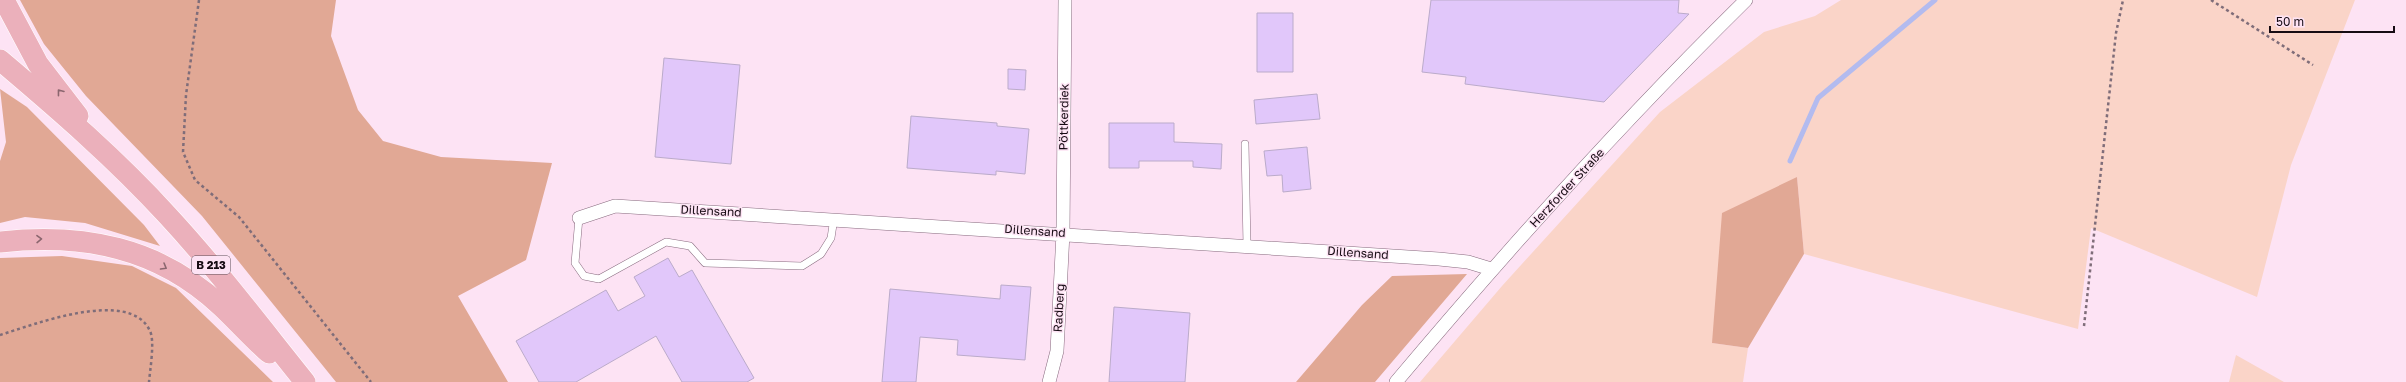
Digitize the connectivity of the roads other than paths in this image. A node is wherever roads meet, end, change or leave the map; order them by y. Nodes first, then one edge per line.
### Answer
1 (4, 0) edge
2 (1065, 0) edge
3 (1746, 0) edge
4 (0, 60) edge
5 (1245, 144) dead end
6 (109, 156) junction
7 (579, 218) joint
8 (834, 218) junction
9 (1063, 233) junction
10 (0, 242) edge
11 (1247, 246) junction
12 (1491, 269) junction
13 (300, 382) edge
14 (305, 382) edge
15 (1049, 382) edge
16 (1396, 382) edge

6 -> 1 main road
2 - 9 street, Pöttkerdiek
3 - 12 street, Herzforder Straße
4 - 6 main road, B 213
5 - 11 lane
6 - 14 main road, B 213
7 - 8 street, Dillensand
7 - 8 lane
8 - 9 street, Dillensand
9 - 11 street, Dillensand
9 - 15 street, Radberg
10 -> 13 main road
11 - 12 street, Dillensand
12 - 16 street, Herzforder Straße

